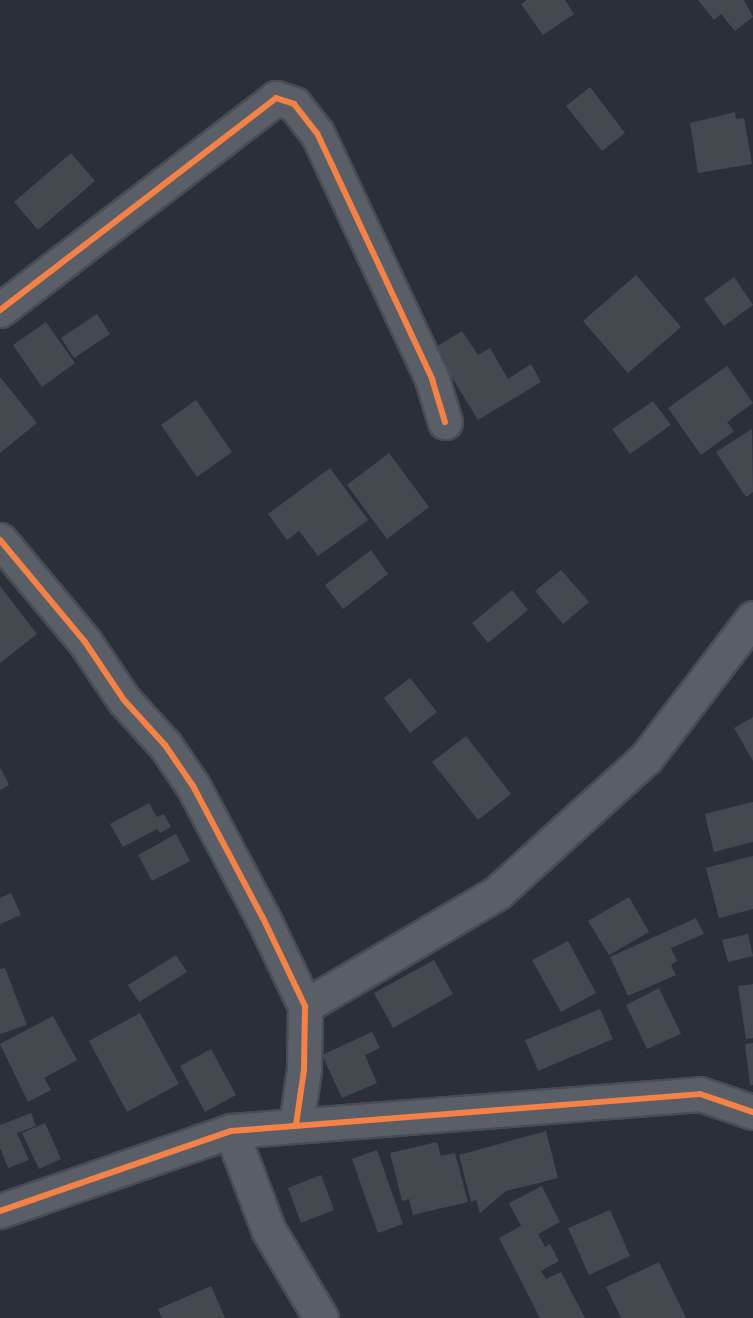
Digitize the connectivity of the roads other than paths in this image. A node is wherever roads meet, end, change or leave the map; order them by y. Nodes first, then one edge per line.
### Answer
1 (0, 310) edge
2 (445, 422) dead end
3 (0, 540) edge
4 (753, 618) edge
5 (304, 1006) junction
6 (753, 1112) edge
7 (296, 1125) junction
8 (231, 1131) junction
9 (0, 1211) edge
10 (321, 1318) edge

1 - 2 street
3 - 5 street
4 - 5 street
5 - 7 street
6 - 7 street
7 - 8 street
8 - 9 street
8 - 10 street

